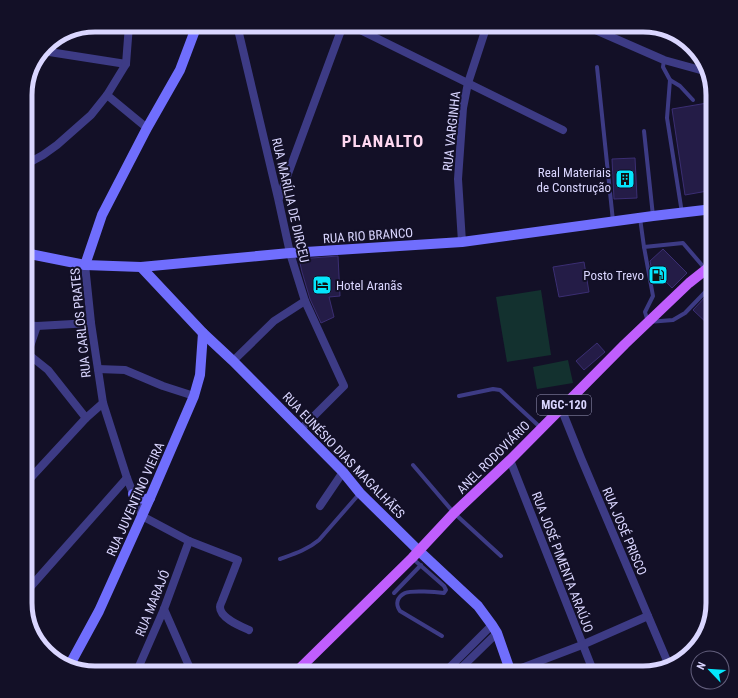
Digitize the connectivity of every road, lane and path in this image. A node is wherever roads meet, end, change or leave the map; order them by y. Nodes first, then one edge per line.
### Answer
1 (128, 32) edge
2 (194, 32) edge
3 (239, 32) edge
4 (340, 32) edge
5 (364, 32) edge
6 (485, 32) edge
7 (600, 32) edge
8 (50, 52) edge
9 (664, 60) junction
10 (126, 64) junction
11 (596, 66) dead end
12 (700, 70) edge
13 (670, 80) junction
14 (468, 83) junction
15 (107, 95) junction
16 (692, 100) dead end
17 (147, 128) junction
18 (563, 130) dead end
19 (644, 131) dead end
20 (32, 161) edge
21 (278, 198) junction
22 (706, 211) edge
23 (682, 213) junction
24 (653, 216) junction
25 (640, 218) junction
26 (613, 222) junction
27 (462, 242) junction
28 (644, 247) junction
29 (290, 253) junction
30 (32, 254) edge
31 (85, 265) junction
32 (706, 266) edge
33 (141, 267) junction
34 (706, 274) edge
35 (706, 291) edge
36 (304, 301) junction
37 (648, 322) junction
38 (91, 323) junction
39 (32, 326) edge
40 (37, 326) junction
41 (203, 333) junction
42 (32, 342) edge
43 (32, 361) edge
44 (233, 361) junction
45 (98, 369) junction
46 (194, 396) junction
47 (459, 396) dead end
48 (104, 403) junction
49 (561, 408) junction
50 (86, 418) junction
51 (541, 428) junction
52 (301, 430) junction
53 (510, 460) junction
54 (413, 465) dead end
55 (343, 472) junction
56 (32, 476) edge
57 (127, 478) junction
58 (360, 492) junction
59 (133, 494) junction
60 (150, 498) junction
61 (320, 506) dead end
62 (454, 513) junction
63 (142, 516) junction
64 (189, 541) junction
65 (415, 554) junction
66 (501, 556) dead end
67 (280, 559) dead end
68 (421, 565) junction
69 (32, 585) edge
70 (394, 593) dead end
71 (164, 609) junction
72 (648, 616) junction
73 (494, 629) junction
74 (249, 630) dead end
75 (442, 636) dead end
76 (582, 644) junction
77 (72, 661) edge
78 (667, 661) edge
79 (139, 666) edge
80 (189, 666) edge
81 (302, 666) edge
82 (452, 666) edge
83 (462, 666) edge
84 (508, 666) edge
85 (528, 666) edge
86 (591, 666) edge

1 - 10 street
2 - 17 main road, RUA CARLOS PRATES
3 - 21 street, RUA MARÍLIA DE DIRCEU
4 - 21 street
5 - 14 street
6 - 14 street, RUA VARGINHA
7 - 9 street
8 - 10 street
9 - 12 street
9 - 13 lane
10 - 15 street
11 - 26 lane
13 - 16 lane
13 - 23 lane
14 - 18 street
14 - 27 street, RUA VARGINHA
15 - 17 street
15 - 20 street
17 - 31 main road, RUA CARLOS PRATES
19 - 24 lane
21 - 29 street, RUA MARÍLIA DE DIRCEU
22 - 23 main road, RUA RIO BRANCO
23 - 24 main road, RUA RIO BRANCO
24 - 25 main road, RUA RIO BRANCO
25 - 26 main road, RUA RIO BRANCO
25 - 28 lane
26 - 27 main road, RUA RIO BRANCO
27 - 29 main road, RUA RIO BRANCO
28 - 32 lane
28 - 37 lane
29 - 33 main road, RUA RIO BRANCO
29 - 36 street, RUA MARÍLIA DE DIRCEU
30 - 31 main road, RUA RIO BRANCO
31 - 33 main road, RUA RIO BRANCO
31 - 38 street, RUA CARLOS PRATES
33 - 41 main road, RUA EUNÉSIO DIAS MAGALHÃES
34 - 37 main road, ANEL RODOVIÁRIO / MGC-120
35 - 37 lane
36 - 44 street
36 - 52 street, RUA MARÍLIA DE DIRCEU
37 - 49 main road, ANEL RODOVIÁRIO / MGC-120
38 - 40 street
38 - 45 street, RUA CARLOS PRATES
39 - 40 street
40 - 42 street
41 - 44 main road, RUA EUNÉSIO DIAS MAGALHÃES
41 - 46 main road, RUA JUVENTINO VIEIRA
43 - 50 street
44 - 52 main road, RUA EUNÉSIO DIAS MAGALHÃES
45 - 46 street
45 - 48 street, RUA CARLOS PRATES
46 - 60 main road, RUA JUVENTINO VIEIRA
47 - 51 lane
48 - 50 street
48 - 57 street, RUA CARLOS PRATES
49 - 51 main road, ANEL RODOVIÁRIO / MGC-120
49 - 72 street, RUA JOSÉ PRISCO
50 - 56 street
51 - 53 main road, ANEL RODOVIÁRIO / MGC-120
52 - 55 main road, RUA EUNÉSIO DIAS MAGALHÃES
53 - 62 main road, ANEL RODOVIÁRIO / MGC-120
53 - 76 street, RUA JOSÉ PIMENTA ARAÚJO
54 - 62 lane
55 - 58 main road, RUA EUNÉSIO DIAS MAGALHÃES
55 - 61 street
57 - 59 street, RUA CARLOS PRATES
57 - 69 street
58 - 65 main road, RUA EUNÉSIO DIAS MAGALHÃES
58 - 67 lane
59 - 60 main road
59 - 63 street, RUA CARLOS PRATES
60 - 63 main road, RUA JUVENTINO VIEIRA
62 - 65 main road, ANEL RODOVIÁRIO / MGC-120
62 - 66 lane
63 - 64 street
63 - 77 main road, RUA JUVENTINO VIEIRA
64 - 71 street, RUA MARAJÓ
64 - 74 street
65 - 68 lane
65 - 73 main road, RUA EUNÉSIO DIAS MAGALHÃES
65 - 81 main road, ANEL RODOVIÁRIO / MGC-120
68 - 70 lane
68 - 75 lane
71 - 79 street, RUA MARAJÓ
71 - 80 street
72 - 76 street
72 - 78 street, RUA JOSÉ PRISCO
73 - 82 street
73 - 83 street
73 - 84 main road, RUA EUNÉSIO DIAS MAGALHÃES
76 - 85 street
76 - 86 street, RUA JOSÉ PIMENTA ARAÚJO

